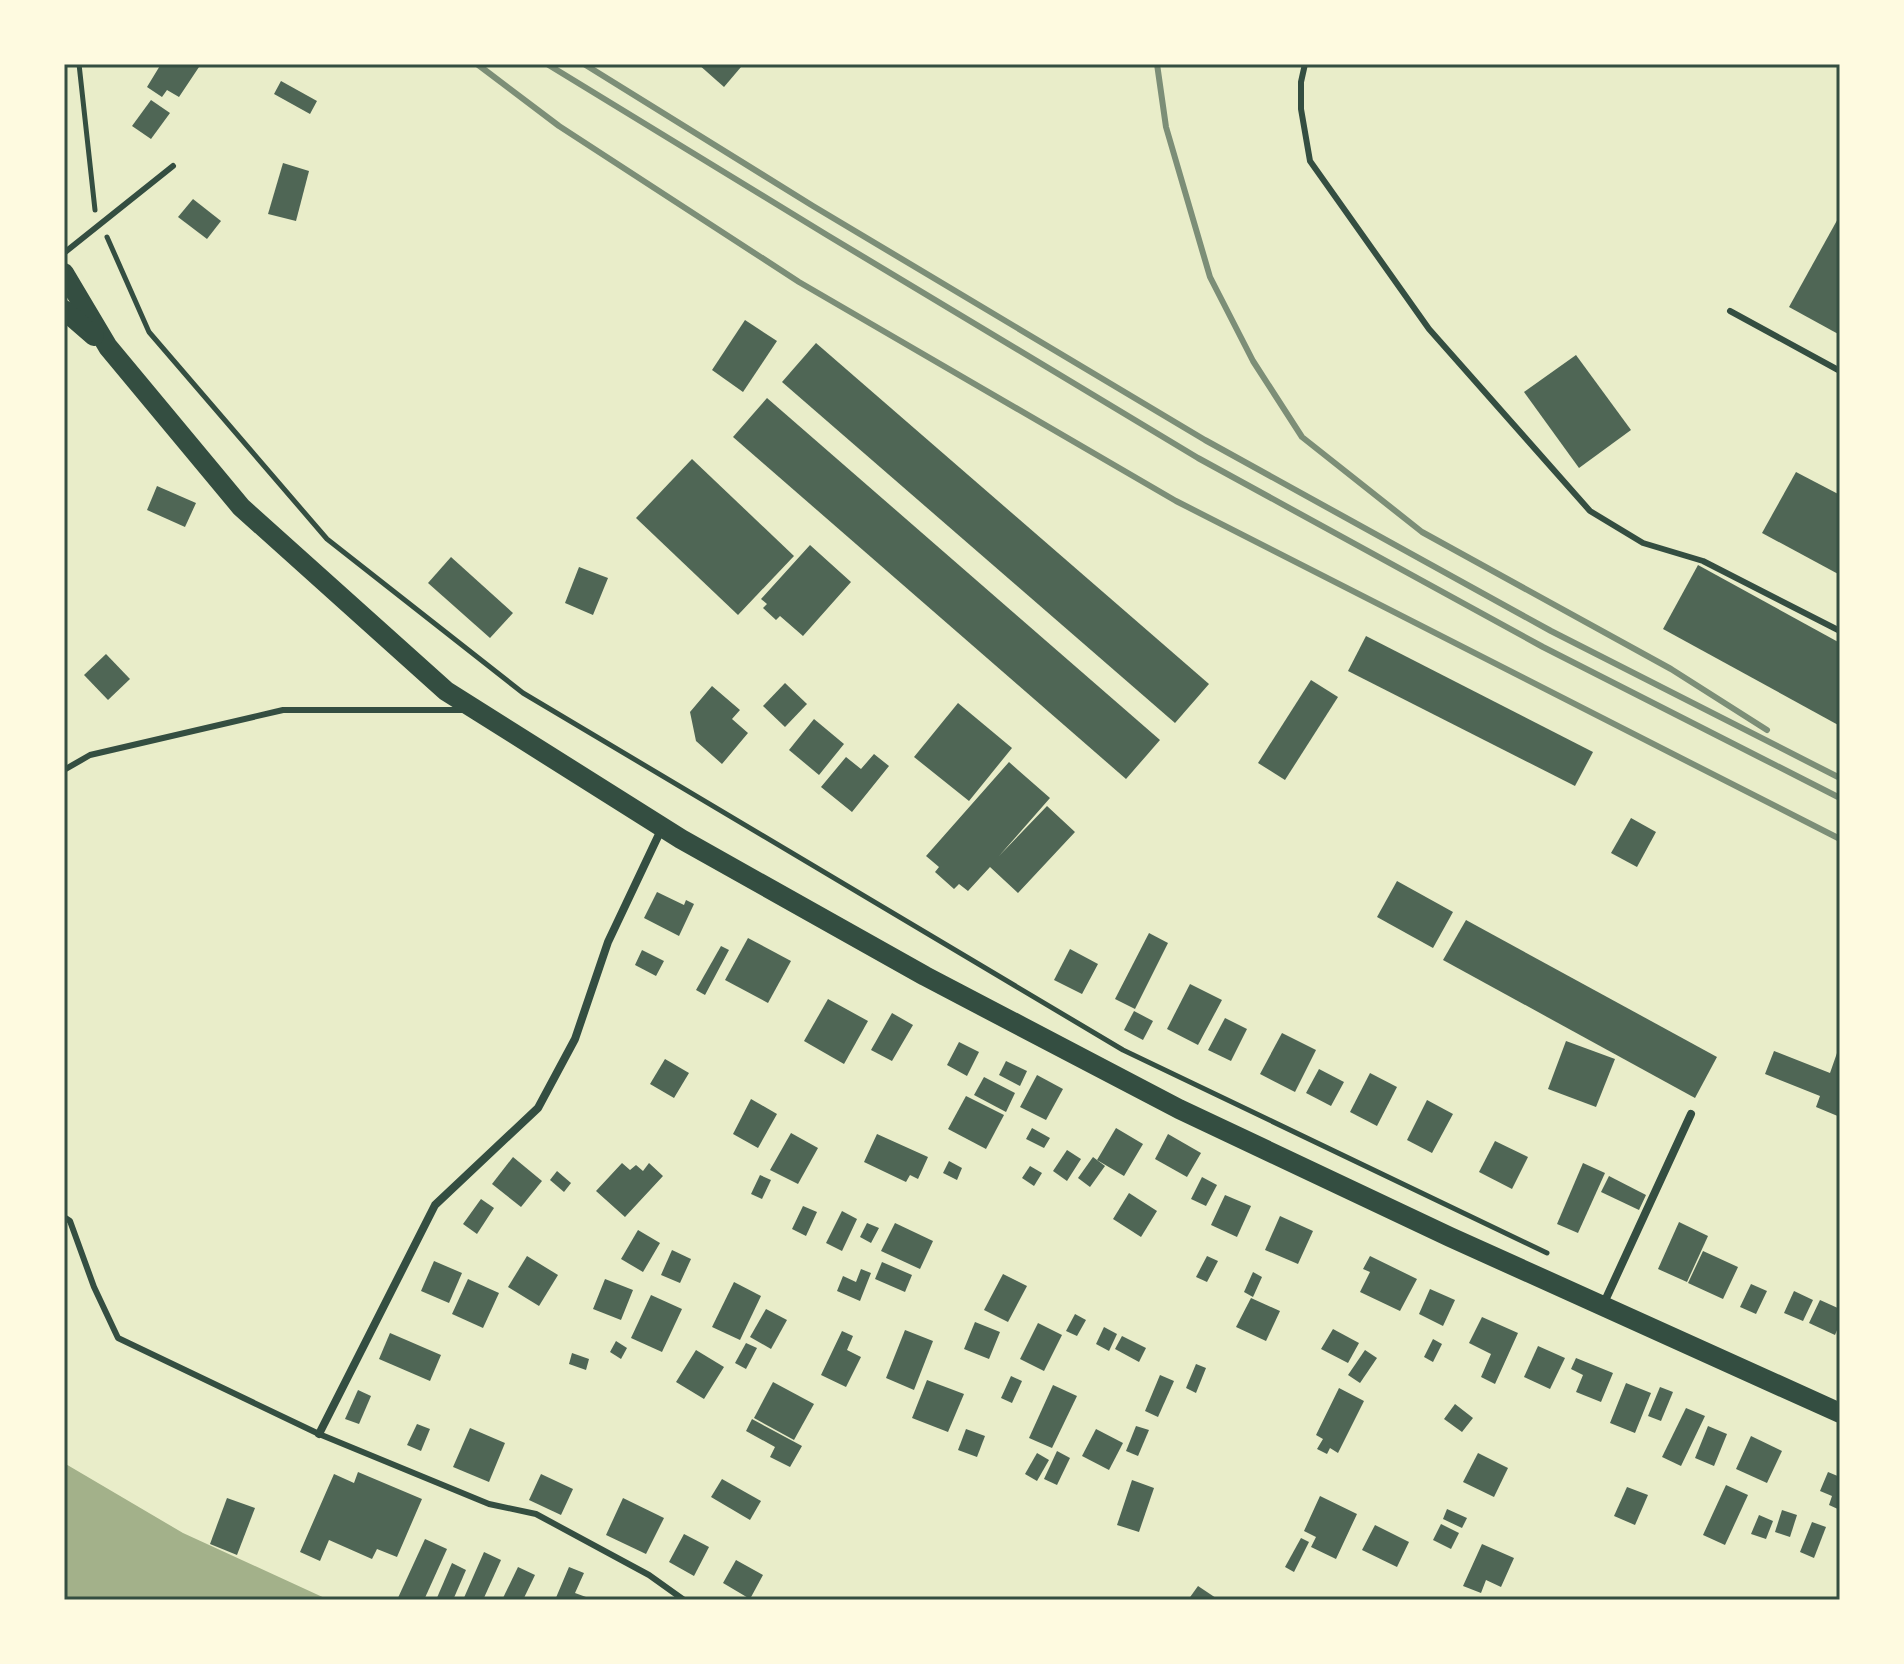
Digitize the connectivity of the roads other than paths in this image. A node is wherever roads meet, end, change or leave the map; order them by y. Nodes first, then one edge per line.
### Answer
1 (1305, 64) edge
2 (173, 166) dead end
3 (64, 253) edge
4 (64, 273) edge
5 (64, 310) edge
6 (1730, 311) dead end
7 (108, 347) junction
8 (1840, 371) edge
9 (1840, 631) edge
10 (477, 710) junction
11 (64, 770) edge
12 (662, 828) junction
13 (1691, 1114) dead end
14 (64, 1217) edge
15 (1602, 1306) junction
16 (1840, 1413) edge
17 (319, 1434) junction
18 (684, 1600) edge

1 - 9 lane
2 - 3 lane
4 - 7 highway
5 - 7 highway
6 - 8 lane
7 - 10 highway
10 - 11 lane
10 - 12 highway
12 - 15 highway
12 - 17 street
13 - 15 street
14 - 17 lane
15 - 16 highway
17 - 18 lane

